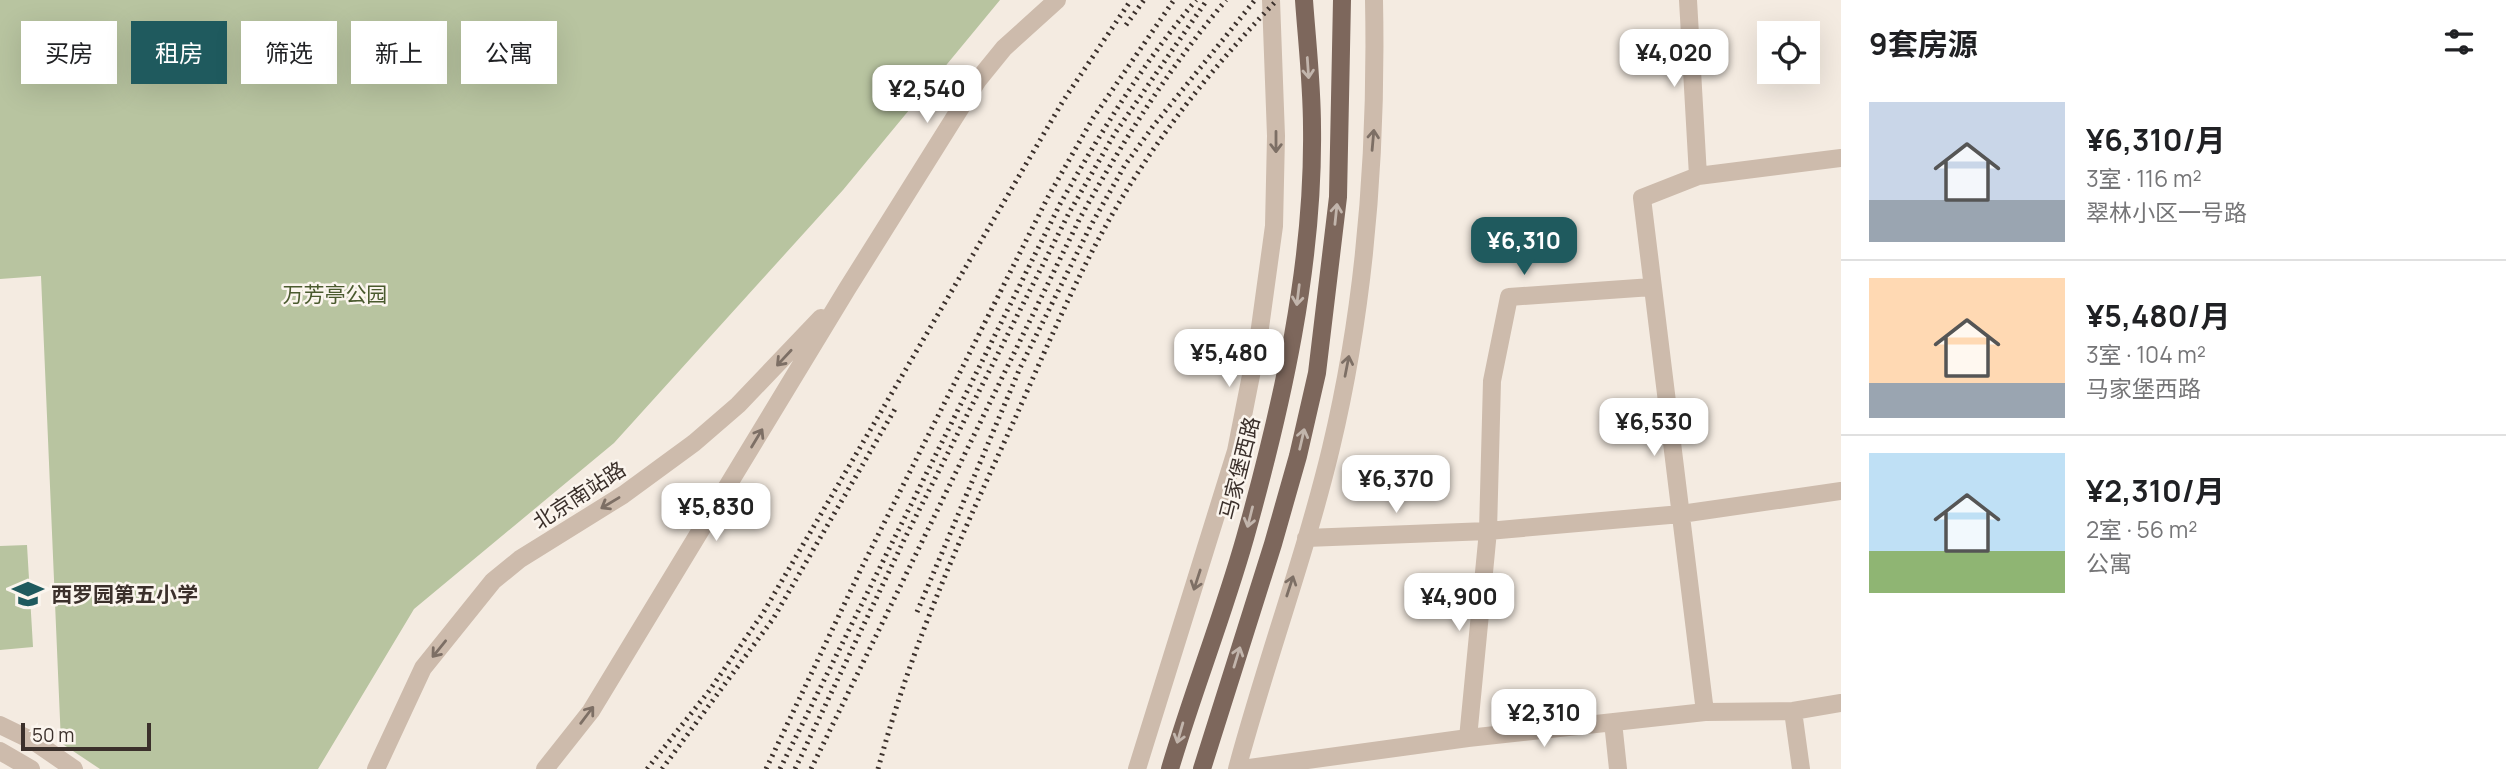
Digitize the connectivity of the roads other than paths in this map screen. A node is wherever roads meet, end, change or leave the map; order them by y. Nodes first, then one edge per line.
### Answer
1 (1057, 0) edge
2 (1271, 0) edge
3 (1304, 0) edge
4 (1342, 0) edge
5 (1374, 0) edge
6 (1688, 0) edge
7 (1841, 158) edge
8 (1698, 176) junction
9 (1652, 287) junction
10 (847, 289) junction
11 (1841, 491) edge
12 (1681, 514) junction
13 (1488, 531) junction
14 (1306, 538) junction
15 (1841, 703) edge
16 (1793, 711) junction
17 (1705, 712) junction
18 (1614, 722) junction
19 (0, 725) edge
20 (1468, 738) junction
21 (0, 751) edge
22 (31, 769) edge
23 (74, 769) edge
24 (376, 769) edge
25 (545, 769) edge
26 (1137, 769) edge
27 (1170, 769) edge
28 (1202, 769) edge
29 (1237, 769) edge
30 (1242, 769) edge
31 (1618, 769) edge
32 (1801, 769) edge

1 - 10 street, 北京南站路
2 -> 26 street, 马家堡西路
3 -> 27 main road, 马家堡西路
28 -> 4 main road
14 -> 5 street
6 - 8 street
7 - 8 street
8 - 9 street
9 - 12 street
9 - 13 street
10 -> 24 street, 北京南站路
25 -> 10 street, 北京南站路
11 - 12 street
12 - 13 street
12 - 17 street
13 - 14 street
13 - 20 street
29 -> 14 street
15 - 16 street
16 - 17 street
16 - 32 street
17 - 18 street
18 - 20 street
18 - 31 street
19 - 23 street
20 - 30 street
21 - 22 street

